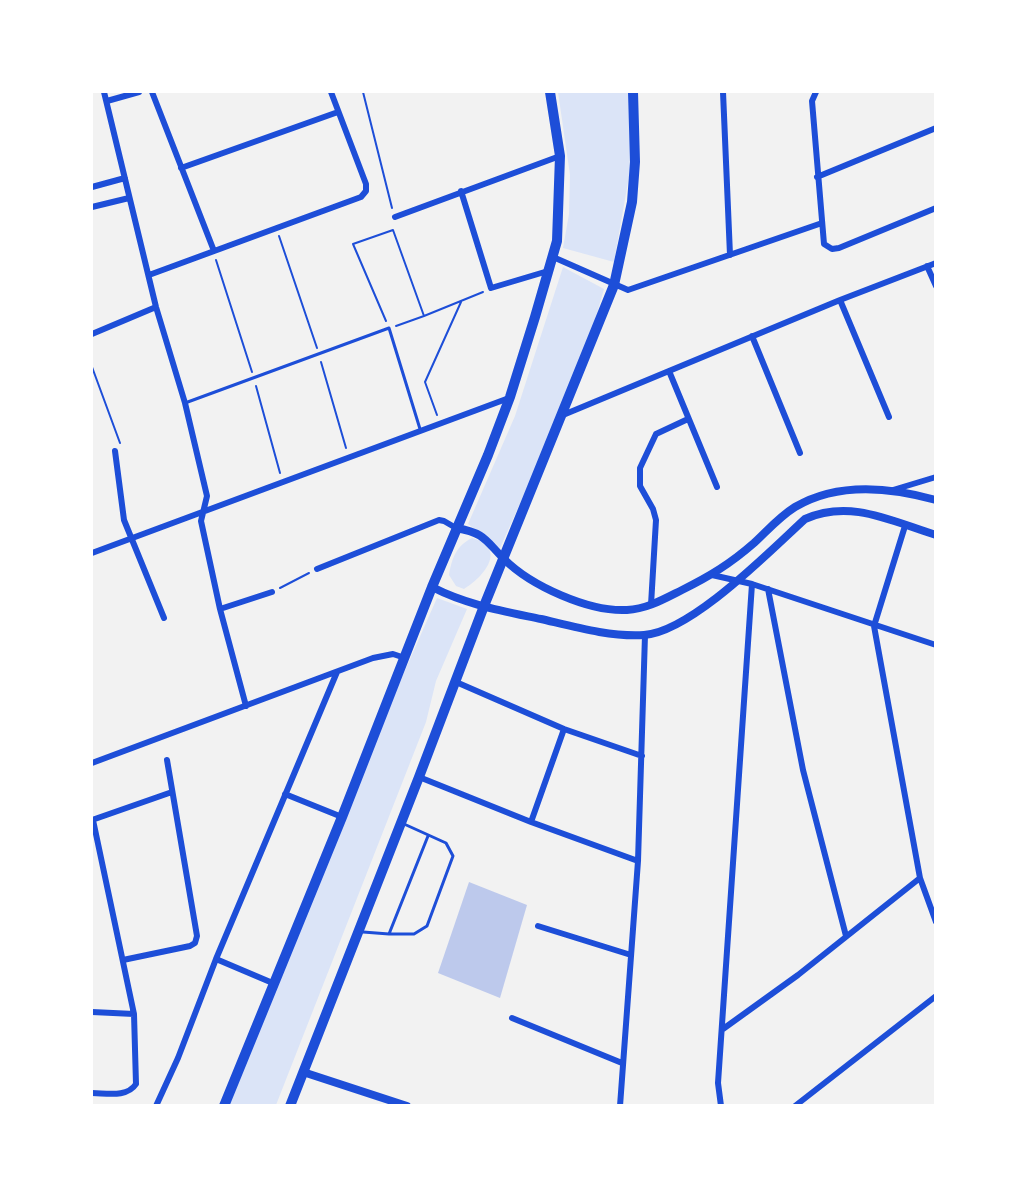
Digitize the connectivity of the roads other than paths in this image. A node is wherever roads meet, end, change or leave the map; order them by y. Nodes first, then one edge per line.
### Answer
1 (104, 92) edge
2 (140, 92) edge
3 (152, 92) edge
4 (330, 92) edge
5 (550, 92) edge
6 (633, 92) edge
7 (723, 92) edge
8 (816, 92) edge
9 (107, 101) junction
10 (338, 112) junction
11 (936, 128) edge
12 (560, 156) junction
13 (181, 168) junction
14 (818, 177) junction
15 (125, 178) junction
16 (92, 187) edge
17 (461, 191) junction
18 (129, 198) junction
19 (92, 207) edge
20 (936, 208) edge
21 (395, 217) road end
22 (822, 223) junction
23 (214, 251) junction
24 (730, 255) junction
25 (553, 257) junction
26 (936, 263) edge
27 (927, 266) junction
28 (550, 270) junction
29 (149, 275) junction
30 (614, 285) junction
31 (936, 286) edge
32 (840, 300) junction
33 (156, 307) junction
34 (92, 334) edge
35 (752, 336) junction
36 (669, 371) junction
37 (510, 397) junction
38 (185, 403) junction
39 (563, 415) junction
40 (890, 417) dead end
41 (688, 419) junction
42 (421, 431) junction
43 (115, 451) road end
44 (800, 453) dead end
45 (936, 477) edge
46 (717, 487) dead end
47 (891, 491) junction
48 (936, 500) edge
49 (203, 511) junction
50 (905, 526) junction
51 (456, 528) junction
52 (936, 535) edge
53 (132, 539) junction
54 (92, 553) edge
55 (504, 559) junction
56 (317, 569) road end
57 (712, 575) junction
58 (739, 580) junction
59 (752, 584) junction
60 (432, 587) junction
61 (768, 589) junction
62 (272, 592) road end
63 (651, 605) junction
64 (484, 606) junction
65 (220, 609) junction
66 (164, 618) dead end
67 (874, 626) junction
68 (645, 635) junction
69 (936, 645) edge
70 (405, 658) junction
71 (337, 672) junction
72 (456, 682) junction
73 (246, 706) junction
74 (564, 729) junction
75 (642, 756) junction
76 (167, 760) dead end
77 (92, 763) edge
78 (419, 777) junction
79 (172, 792) junction
80 (285, 794) junction
81 (342, 817) junction
82 (92, 820) edge
83 (531, 822) junction
84 (401, 823) junction
85 (428, 836) junction
86 (638, 861) junction
87 (920, 878) junction
88 (936, 922) edge
89 (538, 926) dead end
90 (358, 931) junction
91 (389, 934) junction
92 (846, 936) junction
93 (631, 955) junction
94 (216, 959) junction
95 (123, 960) junction
96 (274, 984) junction
97 (936, 996) edge
98 (92, 1012) edge
99 (134, 1014) junction
100 (512, 1018) dead end
101 (723, 1029) junction
102 (622, 1063) junction
103 (303, 1072) junction
104 (92, 1093) edge
105 (156, 1106) edge
106 (224, 1106) edge
107 (290, 1106) edge
108 (407, 1106) edge
109 (620, 1106) edge
110 (720, 1106) edge
111 (795, 1106) edge

1 - 9 street
2 - 9 street
3 - 13 street
4 - 10 street
5 - 12 main road
6 - 30 main road
7 - 24 street
8 - 14 street
9 - 15 street
10 - 13 street
10 - 23 street
11 - 14 street
12 - 17 street
12 - 25 main road
13 - 23 street
14 - 22 street
15 - 16 street
15 - 18 street
17 - 21 street
17 - 28 street
18 - 19 street
18 - 29 street
20 - 22 street
22 - 24 street
23 - 29 street
24 - 30 street
25 - 28 main road
25 - 30 street
26 - 27 street
27 - 31 street
27 - 32 street
28 - 37 main road
29 - 33 street
30 - 39 main road
32 - 35 street
32 - 40 street
33 - 34 street
33 - 38 street
35 - 36 street
35 - 44 street
36 - 39 street
36 - 41 street
37 - 42 street
37 - 51 main road
38 - 42 lane
38 - 49 street
39 - 55 main road
41 - 46 street
41 - 63 street
42 - 49 street
43 - 53 street
45 - 47 street
47 - 48 street
47 - 57 street
49 - 53 street
49 - 65 street
50 - 52 street
50 - 58 street
50 - 67 street
51 - 55 street
51 - 56 street
51 - 60 main road
53 - 54 street
53 - 66 street
55 - 63 street
55 - 64 main road
57 - 58 street
57 - 63 street
58 - 59 street
58 - 68 street
59 - 61 street
59 - 101 street
60 - 64 street
60 - 70 main road
61 - 67 street
61 - 92 street
62 - 65 street
64 - 68 street
64 - 72 main road
65 - 73 street
67 - 69 street
67 - 87 street
68 - 75 street
70 - 71 street
70 - 81 main road
71 - 73 street
71 - 80 street
72 - 74 street
72 - 78 main road
73 - 77 street
74 - 75 street
74 - 83 street
75 - 86 street
76 - 79 street
78 - 83 street
78 - 84 main road
79 - 82 street
79 - 95 street
80 - 81 street
80 - 94 street
81 - 96 main road
82 - 95 street
83 - 86 street
84 - 85 lane
84 - 90 main road
85 - 91 lane
85 - 91 lane
86 - 93 street
87 - 88 street
87 - 92 street
89 - 93 street
90 - 91 lane
90 - 103 main road
92 - 101 street
93 - 102 street
94 - 96 street
94 - 105 street
95 - 99 street
96 - 106 main road
97 - 111 street
98 - 99 street
99 - 104 street
100 - 102 street
101 - 110 street
102 - 109 street
103 - 107 main road
103 - 108 street

